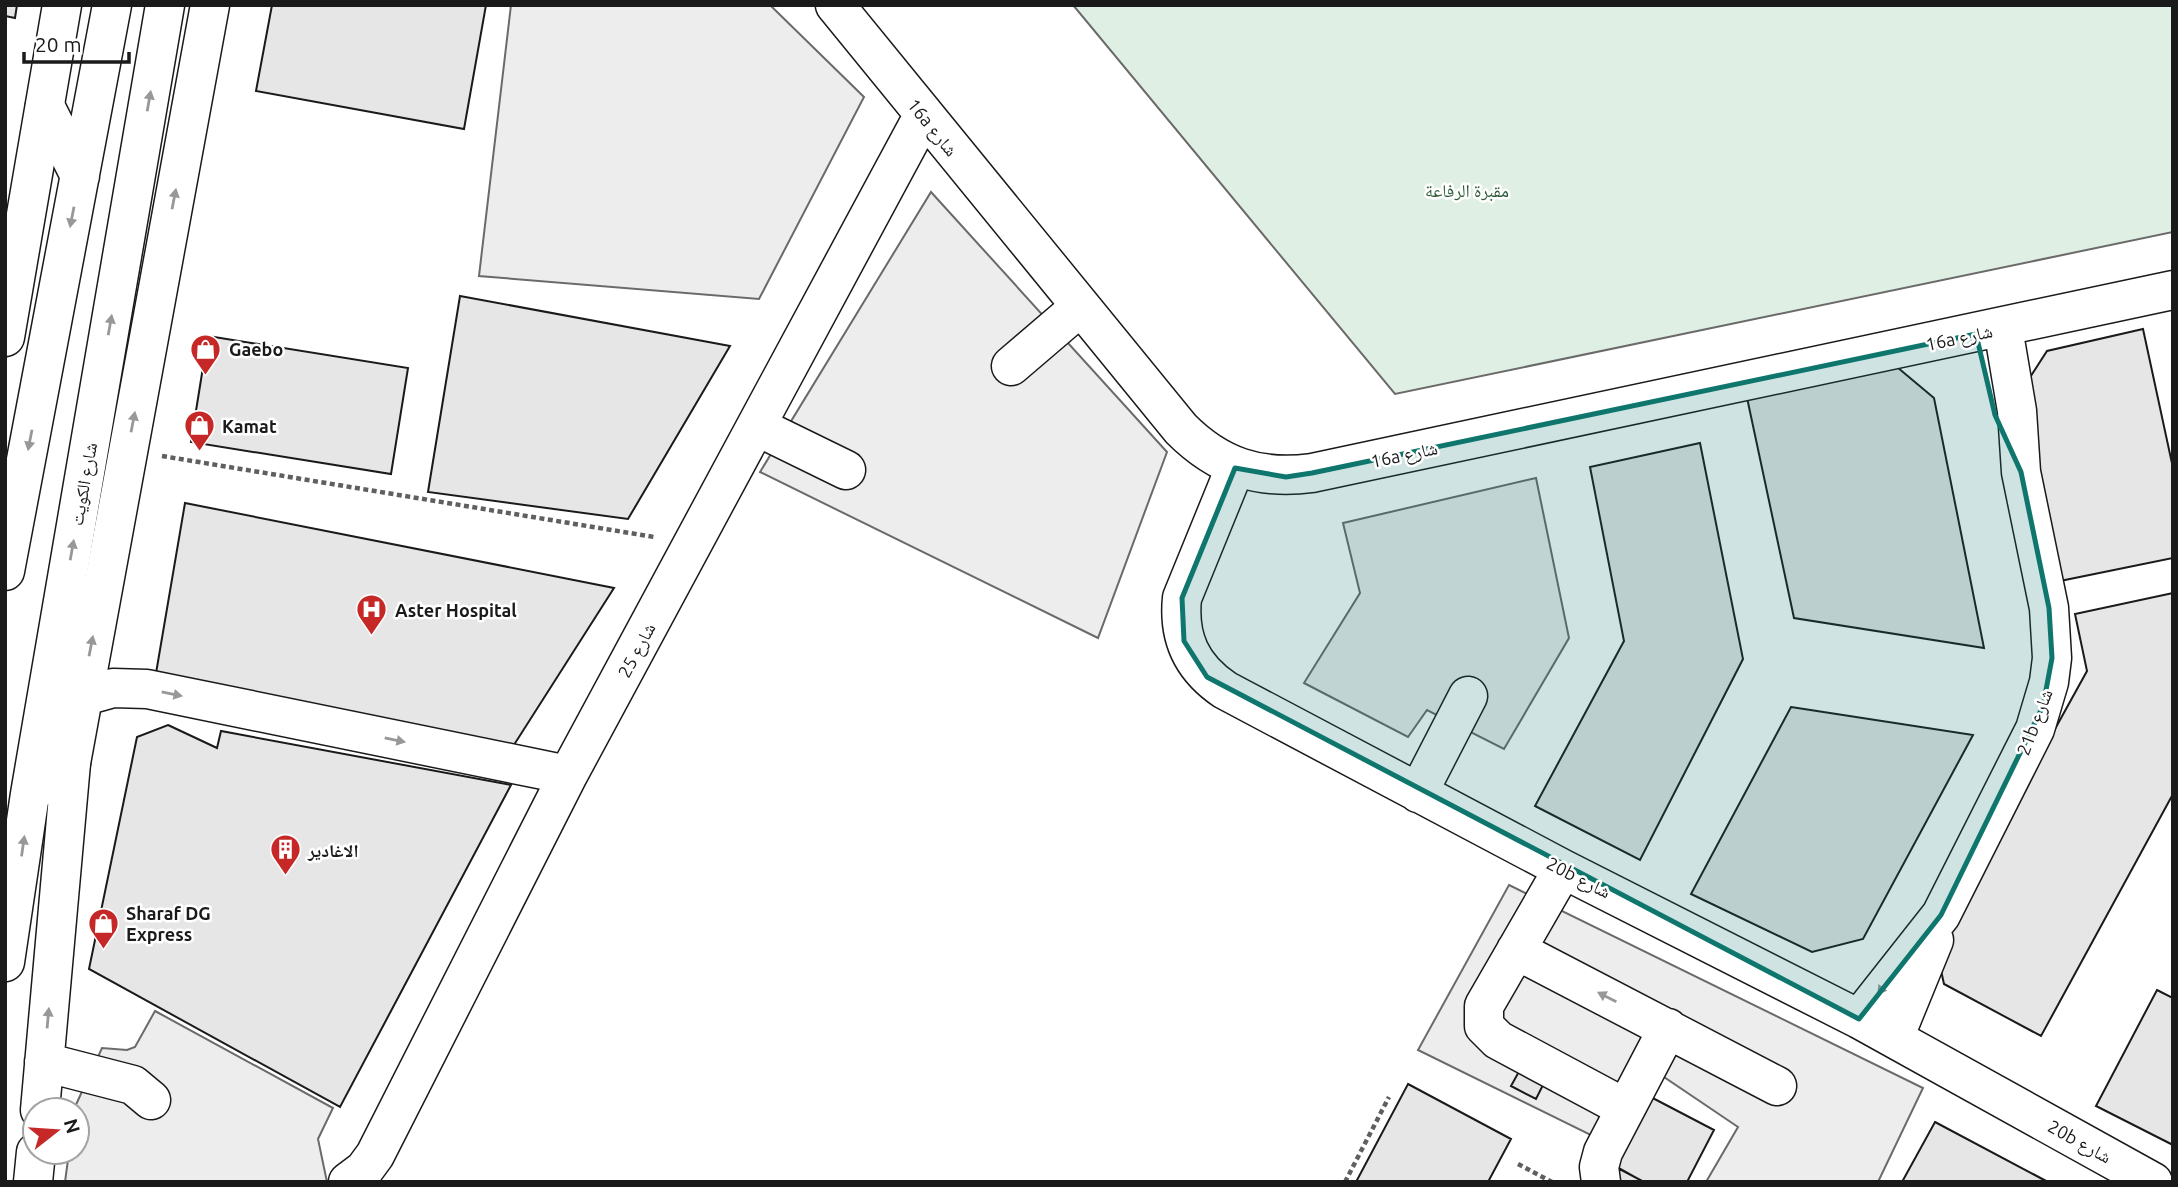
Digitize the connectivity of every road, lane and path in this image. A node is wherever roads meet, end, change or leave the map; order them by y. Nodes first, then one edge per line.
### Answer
1 (62, 5) edge
2 (112, 5) edge
3 (165, 5) edge
4 (210, 5) edge
5 (835, 5) edge
6 (45, 106) junction
7 (923, 116) junction
8 (80, 176) junction
9 (2173, 290) edge
10 (1080, 307) junction
11 (1989, 331) junction
12 (5, 337) edge
13 (1011, 366) dead end
14 (756, 426) junction
15 (127, 450) junction
16 (1235, 468) junction
17 (846, 470) dead end
18 (10, 527) edge
19 (693, 543) junction
20 (5, 571) edge
21 (1468, 696) dead end
22 (81, 697) junction
23 (71, 763) junction
24 (568, 775) junction
25 (1418, 793) junction
26 (30, 794) junction
27 (1563, 869) junction
28 (1941, 915) junction
29 (1516, 950) junction
30 (5, 962) edge
31 (1859, 1019) junction
32 (1668, 1028) junction
33 (1894, 1038) junction
34 (44, 1062) junction
35 (1777, 1086) dead end
36 (41, 1096) edge
37 (1388, 1097) dead end
38 (151, 1100) dead end
39 (1625, 1108) junction
40 (1518, 1164) dead end
41 (348, 1182) edge
42 (1345, 1182) edge
43 (1552, 1182) edge
44 (1601, 1182) edge
45 (2153, 1182) edge

1 - 6 street
2 - 8 street
26 -> 3 street, شارع الكويت
15 -> 4 street
5 - 7 street, 16a شارع
6 - 8 street
6 - 12 street
7 - 10 street, 16a شارع
7 - 14 street, شارع 25
8 -> 18 street
9 - 11 street, 16a شارع
10 - 13 street
10 - 16 street, 16a شارع
11 - 16 street, 16a شارع
11 - 28 street, 21b شارع
14 - 17 street
14 - 19 street, شارع 25
15 - 19 path
22 -> 15 street
16 - 25 street, 20b شارع
18 - 20 street
19 - 24 street, شارع 25
21 - 25 street
22 - 23 street
22 -> 24 street
23 - 26 street
34 -> 23 street
24 - 41 street, شارع 25
25 - 27 street, 20b شارع
30 -> 26 street, شارع الكويت
27 - 29 street
27 - 31 street, 20b شارع
28 -> 31 street, 21b شارع
28 - 33 street, 21b شارع
32 -> 29 street
29 - 39 street
31 - 33 street, 20b شارع
32 - 35 street
32 - 39 street
33 - 45 street, 20b شارع
34 - 36 street
34 - 38 street
37 - 42 path
39 - 44 street
40 - 43 path

